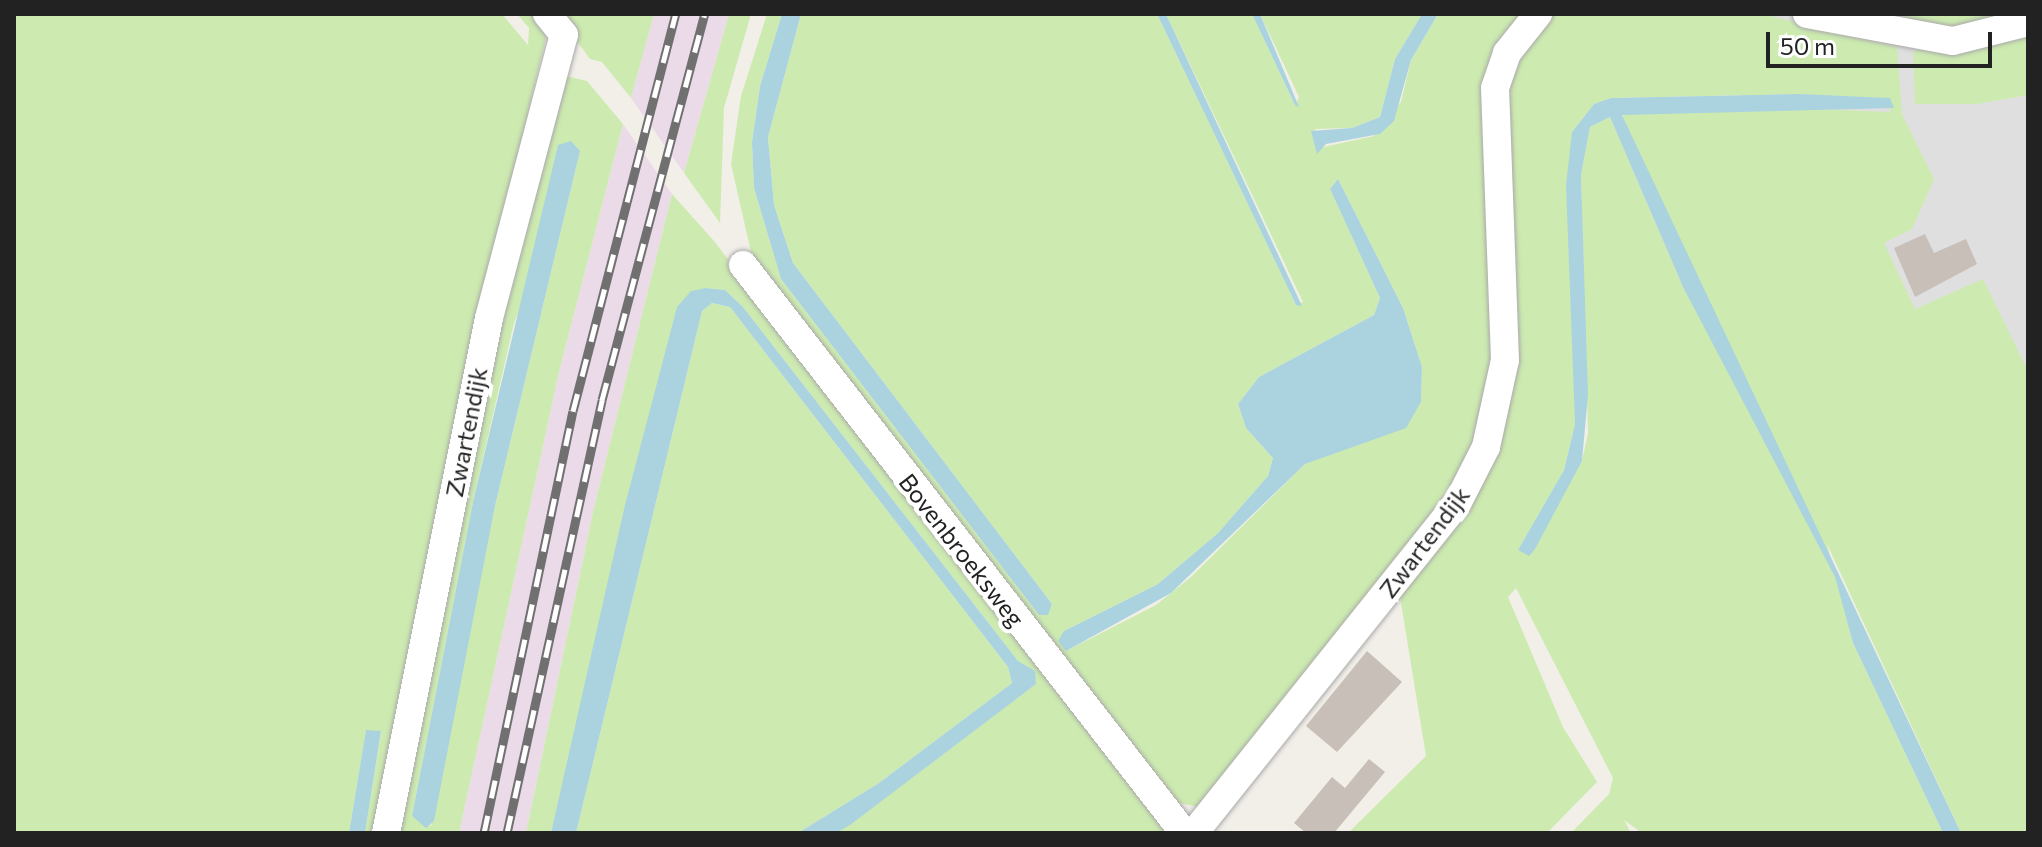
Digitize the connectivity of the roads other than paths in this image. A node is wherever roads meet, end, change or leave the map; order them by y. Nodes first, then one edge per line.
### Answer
1 (1538, 14) edge
2 (1807, 14) edge
3 (2028, 22) edge
4 (555, 24) edge
5 (743, 265) dead end
6 (386, 833) edge
7 (1184, 833) edge
8 (1194, 833) edge

1 - 8 street, Zwartendijk
2 - 3 street
4 - 6 street, Zwartendijk
5 - 7 street, Bovenbroeksweg

